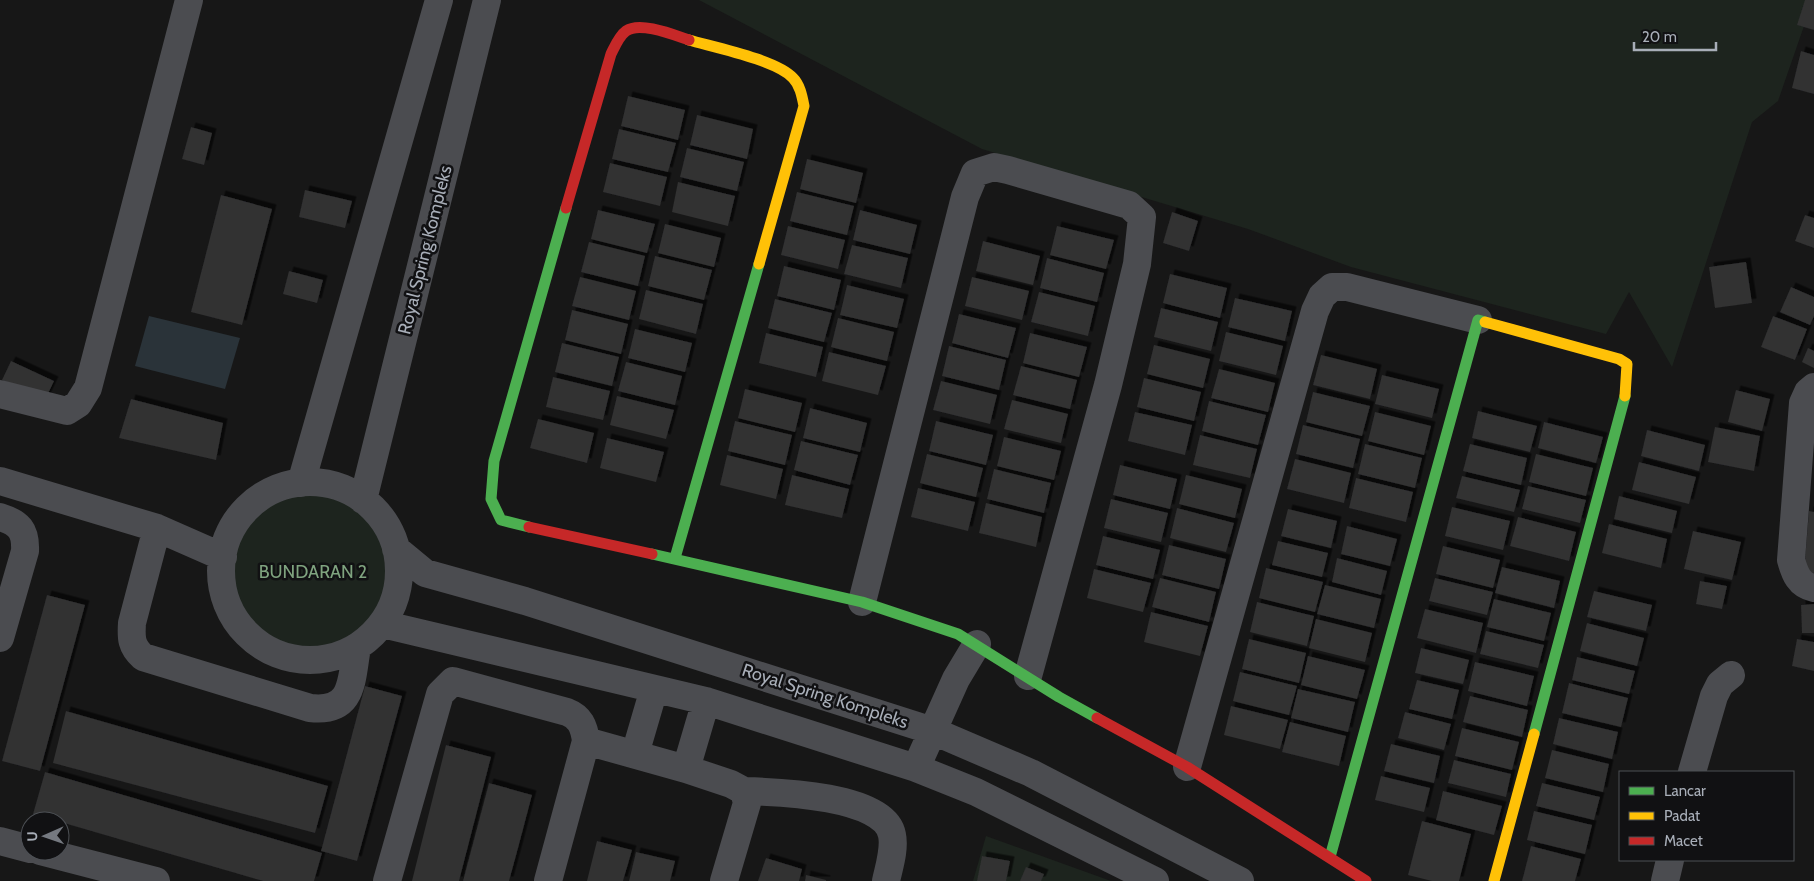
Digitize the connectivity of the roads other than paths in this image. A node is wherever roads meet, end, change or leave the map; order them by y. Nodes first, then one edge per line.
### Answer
1 (189, 0) edge
2 (439, 0) edge
3 (487, 0) edge
4 (1478, 320) junction
5 (1814, 387) edge
6 (0, 394) edge
7 (0, 481) edge
8 (302, 483) junction
9 (363, 500) junction
10 (0, 516) edge
11 (157, 528) junction
12 (396, 549) junction
13 (223, 557) junction
14 (675, 558) junction
15 (1814, 588) edge
16 (862, 602) junction
17 (382, 624) junction
18 (0, 638) edge
19 (977, 644) junction
20 (357, 647) junction
21 (1731, 675) dead end
22 (1028, 676) junction
23 (654, 689) junction
24 (706, 701) junction
25 (933, 731) junction
26 (586, 740) junction
27 (635, 754) junction
28 (1187, 767) junction
29 (916, 768) junction
30 (686, 769) junction
31 (1692, 771) edge
32 (744, 791) junction
33 (0, 841) edge
34 (20, 846) edge
35 (1330, 857) junction
36 (67, 861) edge
37 (1670, 861) edge
38 (103, 874) edge
39 (156, 881) edge
40 (387, 881) edge
41 (548, 881) edge
42 (724, 881) edge
43 (886, 881) edge
44 (1155, 881) edge
45 (1240, 881) edge
46 (1366, 881) edge
47 (1494, 881) edge
48 (1665, 881) edge

1 - 6 street
2 - 8 street
3 - 9 street, Royal Spring Kompleks
4 - 28 street
4 - 35 street
4 - 47 street
5 - 15 street
7 - 11 street
8 - 9 street
8 - 13 street
9 - 12 street
10 - 18 street
11 - 13 street
11 - 20 street
12 - 17 street
12 - 25 street, Royal Spring Kompleks
13 - 20 street
14 - 14 street
14 - 16 street
16 - 19 street
16 - 22 street
17 - 20 street
17 - 23 street
19 - 22 street
19 - 25 street
21 - 31 street
22 - 28 street
23 - 24 street
23 - 27 street
24 - 29 street
24 - 30 street
25 - 29 street
25 - 45 street, Royal Spring Kompleks
26 - 27 street
26 - 40 street
26 - 41 street
27 - 30 street
28 - 35 street
29 - 44 street
30 - 32 street
32 - 42 street
32 - 43 street
33 - 34 street
35 - 46 street
36 - 38 street
37 - 48 street
38 - 39 street

